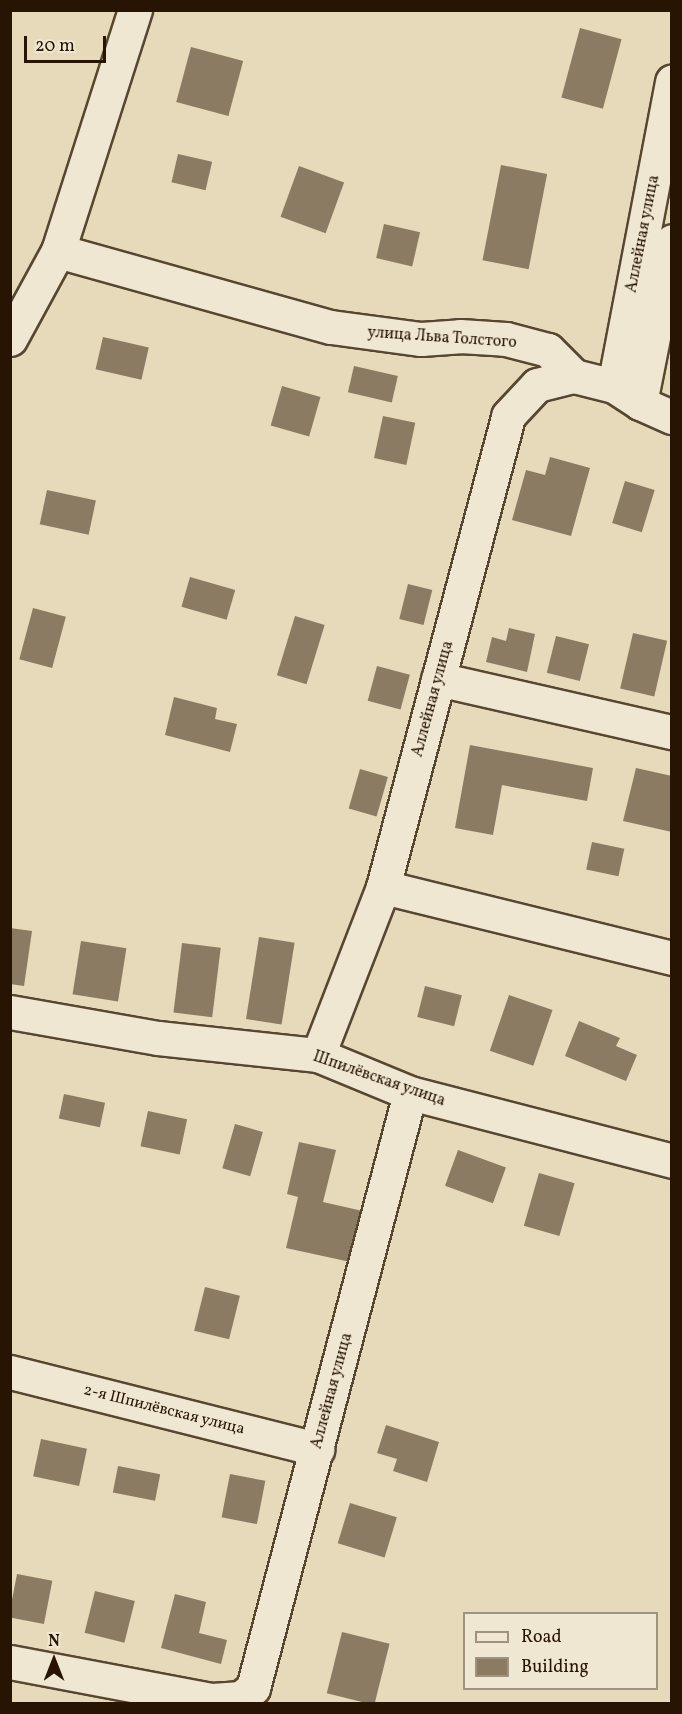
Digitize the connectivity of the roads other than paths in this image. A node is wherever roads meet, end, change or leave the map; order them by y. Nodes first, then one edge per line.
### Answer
1 (135, 10) edge
2 (672, 81) edge
3 (672, 240) edge
4 (58, 251) junction
5 (10, 339) edge
6 (574, 376) junction
7 (627, 395) junction
8 (672, 417) edge
9 (438, 678) junction
10 (672, 732) edge
11 (383, 887) junction
12 (672, 958) edge
13 (10, 1012) edge
14 (318, 1055) junction
15 (410, 1093) junction
16 (672, 1161) edge
17 (10, 1372) edge
18 (317, 1449) junction
19 (10, 1662) edge

1 - 4 street
2 - 7 street, Аллейная улица
3 - 7 street, Аллейная улица
4 - 5 street
4 - 6 street, улица Льва Толстого
6 - 7 street
6 - 9 street, Аллейная улица
7 - 8 street
9 - 10 street
9 - 11 street, Аллейная улица
11 - 12 street
11 - 14 street, Аллейная улица
13 - 14 street, Шпилёвская улица
14 - 15 street, Шпилёвская улица
15 - 16 street, Шпилёвская улица
15 - 18 street, Аллейная улица
17 - 18 street, 2-я Шпилёвская улица
18 - 19 street, Аллейная улица

